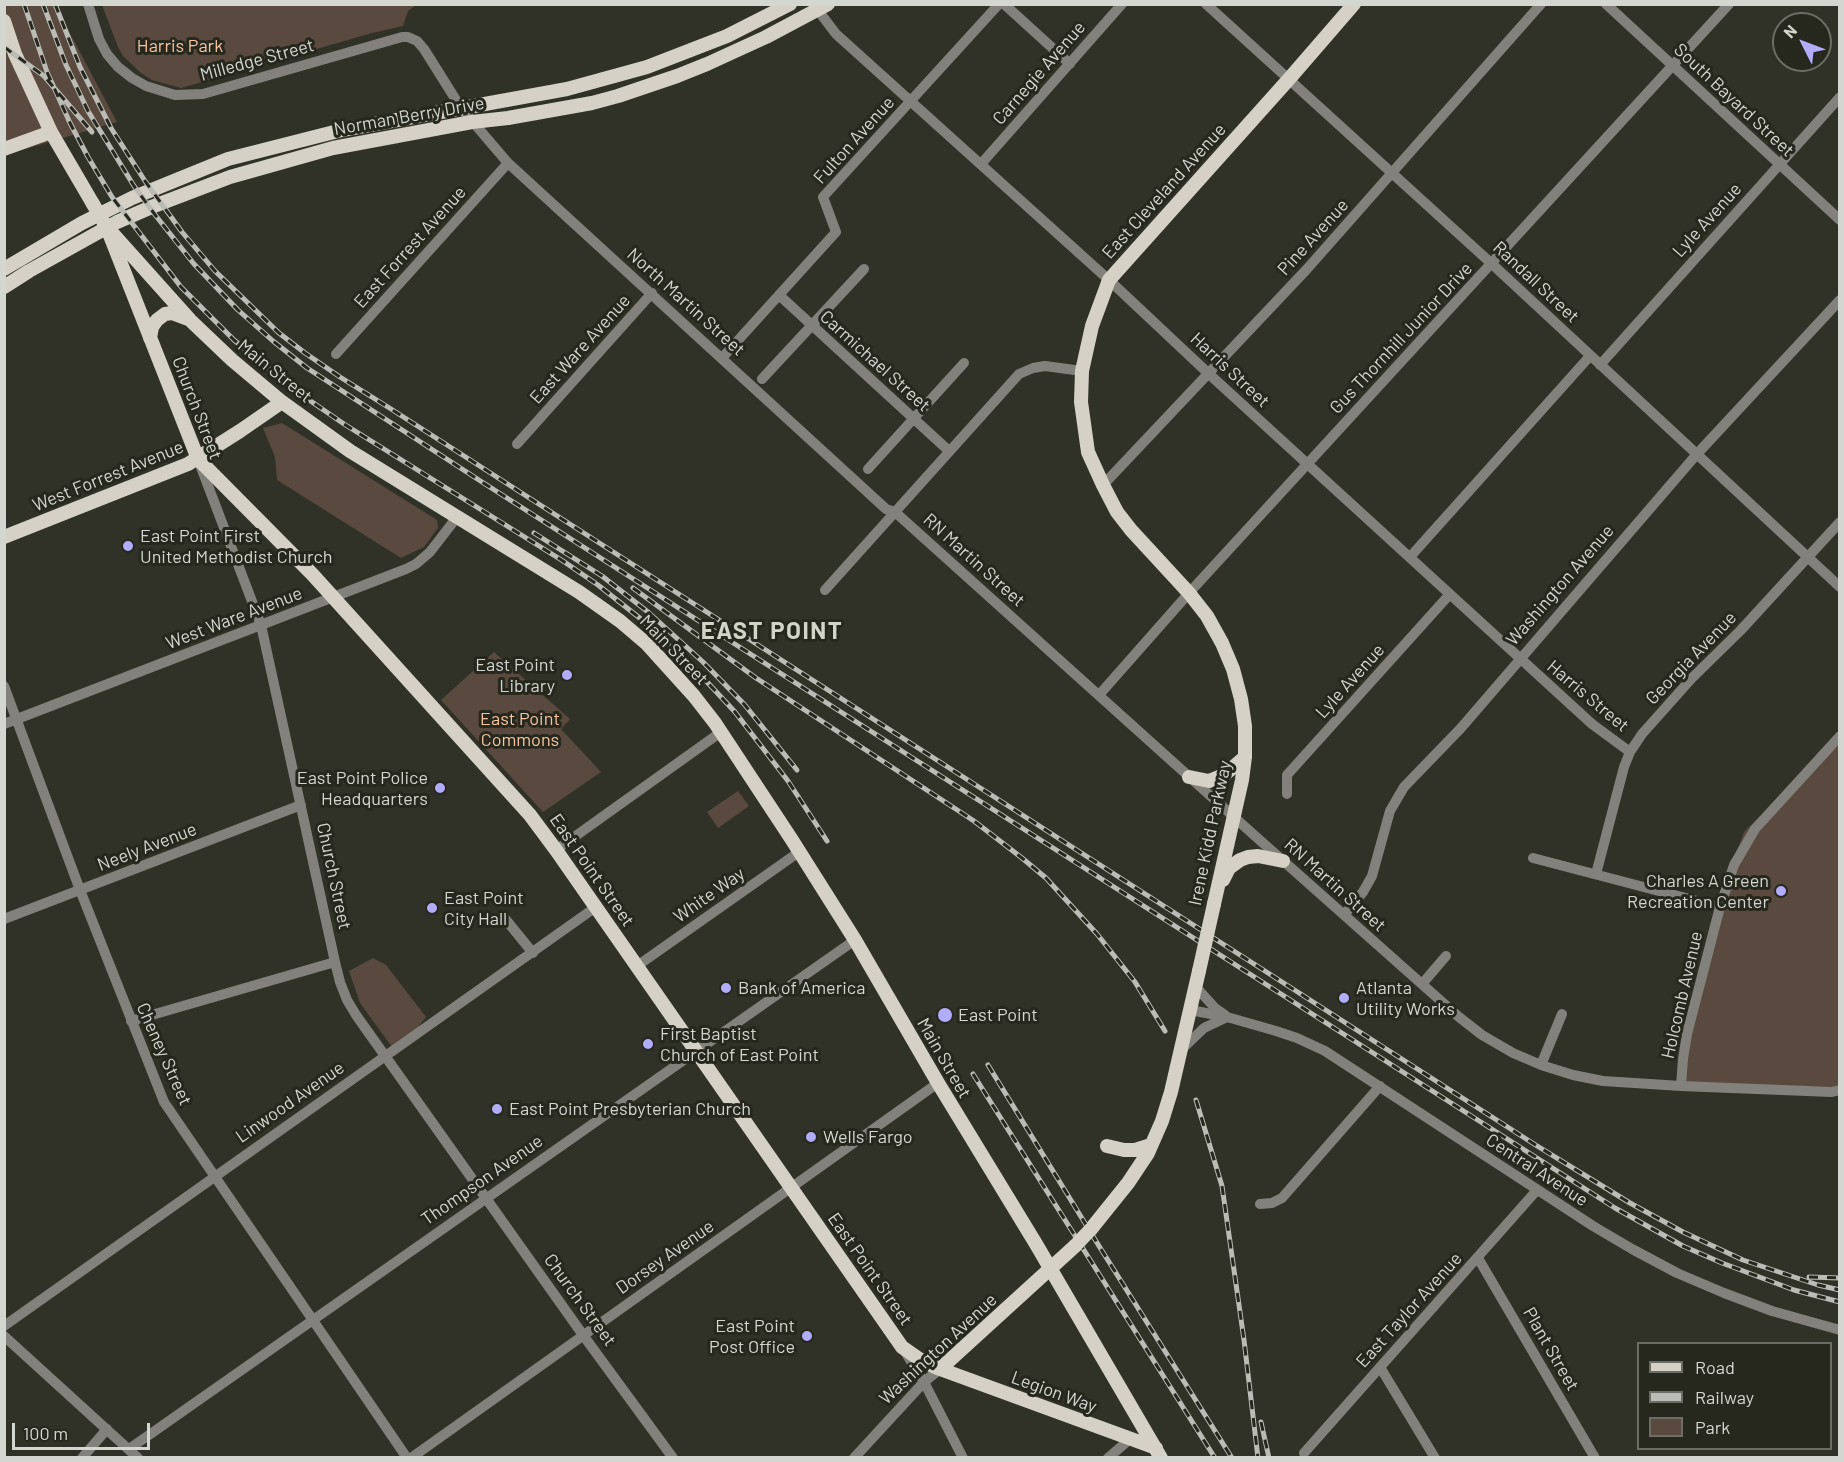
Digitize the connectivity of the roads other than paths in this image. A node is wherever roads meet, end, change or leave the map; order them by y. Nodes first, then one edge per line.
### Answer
1 (88, 4) edge
2 (790, 4) edge
3 (999, 4) edge
4 (1004, 4) edge
5 (1122, 4) edge
6 (1206, 4) edge
7 (1354, 4) edge
8 (1541, 4) edge
9 (1606, 4) edge
10 (1729, 4) edge
11 (819, 6) edge
12 (4, 21) edge
13 (408, 37) joint
14 (1070, 64) junction
15 (1673, 66) junction
16 (1289, 80) junction
17 (1839, 97) edge
18 (911, 101) junction
19 (461, 108) junction
20 (472, 122) junction
21 (51, 132) junction
22 (4, 149) edge
23 (508, 163) junction
24 (981, 164) junction
25 (1779, 164) junction
26 (1392, 173) junction
27 (1839, 220) edge
28 (116, 243) junction
29 (1492, 264) junction
30 (4, 269) edge
31 (864, 269) dead end
32 (1109, 280) junction
33 (4, 287) edge
34 (652, 293) junction
35 (779, 295) junction
36 (1839, 300) edge
37 (190, 320) junction
38 (812, 325) junction
39 (150, 338) junction
40 (336, 354) dead end
41 (1590, 356) junction
42 (722, 358) junction
43 (964, 363) dead end
44 (1600, 365) junction
45 (1082, 371) junction
46 (1209, 374) junction
47 (762, 379) dead end
48 (282, 402) junction
49 (914, 419) junction
50 (517, 444) dead end
51 (950, 451) junction
52 (1697, 454) junction
53 (198, 459) junction
54 (1308, 464) junction
55 (868, 469) dead end
56 (1103, 485) junction
57 (896, 512) junction
58 (456, 517) junction
59 (1839, 522) edge
60 (4, 537) edge
61 (1410, 557) junction
62 (1807, 558) junction
63 (1839, 587) edge
64 (825, 590) dead end
65 (1189, 593) junction
66 (1450, 594) junction
67 (333, 598) junction
68 (261, 626) junction
69 (1521, 659) junction
70 (4, 686) edge
71 (1099, 695) junction
72 (16, 720) junction
73 (4, 724) edge
74 (721, 732) junction
75 (1839, 736) edge
76 (1630, 752) junction
77 (1245, 757) junction
78 (1189, 777) junction
79 (1287, 794) dead end
80 (301, 805) junction
81 (1234, 818) junction
82 (556, 850) junction
83 (800, 852) junction
84 (1533, 858) dead end
85 (1283, 861) junction
86 (1596, 874) junction
87 (80, 890) junction
88 (1215, 900) junction
89 (596, 907) junction
90 (1720, 907) junction
91 (502, 915) dead end
92 (1344, 915) junction
93 (4, 919) edge
94 (855, 940) junction
95 (533, 953) junction
96 (1446, 956) dead end
97 (335, 962) junction
98 (637, 966) junction
99 (1422, 984) junction
100 (1195, 986) junction
101 (1190, 1010) junction
102 (1562, 1014) dead end
103 (1227, 1017) junction
104 (131, 1021) junction
105 (1181, 1050) junction
106 (696, 1051) junction
107 (385, 1056) junction
108 (1541, 1065) junction
109 (938, 1083) junction
110 (1380, 1086) junction
111 (1681, 1086) junction
112 (1839, 1090) edge
113 (1151, 1145) junction
114 (1107, 1146) dead end
115 (213, 1177) junction
116 (791, 1187) junction
117 (1537, 1190) junction
118 (486, 1198) junction
119 (1260, 1204) dead end
120 (1478, 1258) junction
121 (1050, 1269) junction
122 (312, 1320) junction
123 (4, 1326) edge
124 (1839, 1330) edge
125 (583, 1335) junction
126 (4, 1336) edge
127 (902, 1347) junction
128 (1380, 1367) junction
129 (940, 1369) junction
130 (924, 1382) junction
131 (107, 1429) junction
132 (1130, 1439) junction
133 (129, 1449) junction
134 (1159, 1453) edge
135 (1304, 1453) dead end
136 (82, 1458) edge
137 (138, 1458) edge
138 (409, 1458) edge
139 (673, 1458) edge
140 (854, 1458) edge
141 (963, 1458) edge
142 (1108, 1458) edge
143 (1435, 1458) edge
144 (1595, 1458) edge

1 - 13 street, Milledge Street
2 - 19 main road, Norman Berry Drive
3 - 18 street, Fulton Avenue
4 - 14 street
5 - 14 street, Carnegie Avenue
6 - 16 street, Randall Street
7 - 16 main road, East Cleveland Avenue
8 - 26 street, Pine Avenue
9 - 15 street, South Bayard Street
10 - 15 street, Gus Thornhill Junior Drive
11 - 18 street, Harris Street
11 - 20 main road, Norman Berry Drive
12 - 21 main road
13 - 19 street, North Martin Street
14 - 24 street, Carnegie Avenue
15 - 25 street, South Bayard Street
15 - 29 street, Gus Thornhill Junior Drive
16 - 26 street, Randall Street
16 - 32 main road, East Cleveland Avenue
17 - 25 street, Lyle Avenue
18 - 24 street, Harris Street
18 - 35 street, Fulton Avenue
19 - 20 street, North Martin Street
19 - 30 main road, Norman Berry Drive
20 - 23 street, North Martin Street
20 - 33 main road, Norman Berry Drive
21 - 22 main road
21 - 28 main road, Church Street, bridge
23 - 34 street, North Martin Street
23 - 40 street, East Forrest Avenue
24 - 32 street, Harris Street
25 - 27 street, South Bayard Street
25 - 44 street, Lyle Avenue
26 - 29 street, Randall Street
26 - 46 street, Pine Avenue
28 - 37 main road, Main Street
28 - 39 main road, Church Street
29 - 41 street, Randall Street
29 - 54 street, Gus Thornhill Junior Drive
31 - 38 street
32 - 45 main road, East Cleveland Avenue
32 - 46 street, Harris Street
34 - 42 street, North Martin Street
34 - 50 street, East Ware Avenue
35 - 38 street, Carmichael Street
35 - 42 street, Fulton Avenue
36 - 52 street, Washington Avenue
37 - 39 main road
37 - 48 main road, Main Street
38 - 47 street
38 - 49 street, Carmichael Street
39 - 53 main road, Church Street
41 - 44 street, Randall Street
41 - 61 street
42 - 57 street, North Martin Street
43 - 49 street
44 - 52 street, Randall Street
45 - 51 street
45 - 56 main road, Irene Kidd Parkway
46 - 54 street, Harris Street
46 - 56 street, Pine Avenue
48 - 53 main road, West Forrest Avenue
48 - 58 main road, Main Street
49 - 51 street, Carmichael Street
49 - 55 street
51 - 57 street
52 - 62 street, Randall Street
52 - 69 street, Washington Avenue
53 - 60 main road, West Forrest Avenue
53 - 67 main road, East Point Street
53 - 68 street, Church Street
54 - 61 street, Harris Street
54 - 65 street, Gus Thornhill Junior Drive
56 - 65 main road, Irene Kidd Parkway
57 - 64 street
57 - 71 street, RN Martin Street
58 - 67 street, West Ware Avenue
58 - 74 main road, Main Street
59 - 62 street, Georgia Avenue
61 - 66 street, Harris Street
62 - 63 street, Randall Street
62 - 76 street, Georgia Avenue
65 - 71 street, Gus Thornhill Junior Drive
65 - 77 main road, Irene Kidd Parkway
66 - 69 street, Harris Street
66 - 79 street, Lyle Avenue
67 - 68 street, West Ware Avenue
67 - 82 main road, East Point Street
68 - 72 street, West Ware Avenue
68 - 80 street, Church Street
69 - 76 street, Harris Street
69 - 92 street, Washington Avenue
70 - 72 street, Cheney Street
71 - 78 street, RN Martin Street
72 - 73 street, West Ware Avenue
72 - 87 street, Cheney Street
74 - 82 street
74 - 83 main road, Main Street
75 - 90 street, Holcomb Avenue
76 - 86 street, Georgia Avenue
77 - 78 main road
77 - 81 main road, Irene Kidd Parkway
78 - 81 street, RN Martin Street
80 - 87 street, Neely Avenue
80 - 97 street, Church Street
81 - 85 street, RN Martin Street
81 - 88 main road, Irene Kidd Parkway
82 - 89 main road, East Point Street
83 - 94 main road, Main Street
83 - 98 street, White Way
84 - 86 street
85 - 88 main road
85 - 92 street, RN Martin Street
86 - 90 street
87 - 93 street, Neely Avenue
87 - 104 street, Cheney Street
88 - 100 main road, Irene Kidd Parkway, bridge
89 - 95 street, Linwood Avenue
89 - 98 main road, East Point Street
90 - 111 street, Holcomb Avenue
91 - 95 street
92 - 99 street, RN Martin Street
94 - 106 street, Thompson Avenue
94 - 109 main road, Main Street
95 - 107 street, Linwood Avenue
96 - 99 street
97 - 104 street
97 - 107 street, Church Street
98 - 106 main road, East Point Street
99 - 108 street, RN Martin Street
100 - 101 main road, Irene Kidd Parkway
100 - 103 street, Central Avenue
101 - 103 street, Central Avenue
101 - 105 main road, Irene Kidd Parkway
102 - 108 street
103 - 105 street
103 - 110 street, Central Avenue
104 - 115 street, Cheney Street
105 - 113 main road, Irene Kidd Parkway
106 - 116 main road, East Point Street
106 - 118 street, Thompson Avenue
107 - 115 street, Linwood Avenue
107 - 118 street, Church Street
108 - 111 street, RN Martin Street
109 - 116 street, Dorsey Avenue
109 - 121 main road, Main Street
110 - 117 street, Central Avenue
110 - 119 street
111 - 112 street, RN Martin Street
113 - 114 main road
113 - 121 main road, Irene Kidd Parkway, bridge
115 - 122 street, Cheney Street
115 - 123 street, Linwood Avenue
116 - 125 street, Dorsey Avenue
116 - 127 main road, East Point Street
117 - 120 street, East Taylor Avenue
117 - 124 street, Central Avenue
118 - 122 street, Thompson Avenue
118 - 125 street, Church Street
120 - 128 street, East Taylor Avenue
120 - 144 street, Plant Street
121 - 129 main road, Washington Avenue
121 - 134 main road, Main Street
122 - 133 street, Thompson Avenue
122 - 138 street, Cheney Street
125 - 138 street, Dorsey Avenue
125 - 139 street, Church Street
126 - 131 street
127 - 129 main road, East Point Street
127 - 130 street, East Point Street
128 - 135 street, East Taylor Avenue
128 - 143 street
129 - 130 street, Washington Avenue
129 - 132 main road, Legion Way
130 - 140 street, Washington Avenue
130 - 141 street, East Point Street
131 - 133 street
131 - 136 street
132 - 134 main road, Legion Way
132 - 142 street
133 - 137 street

